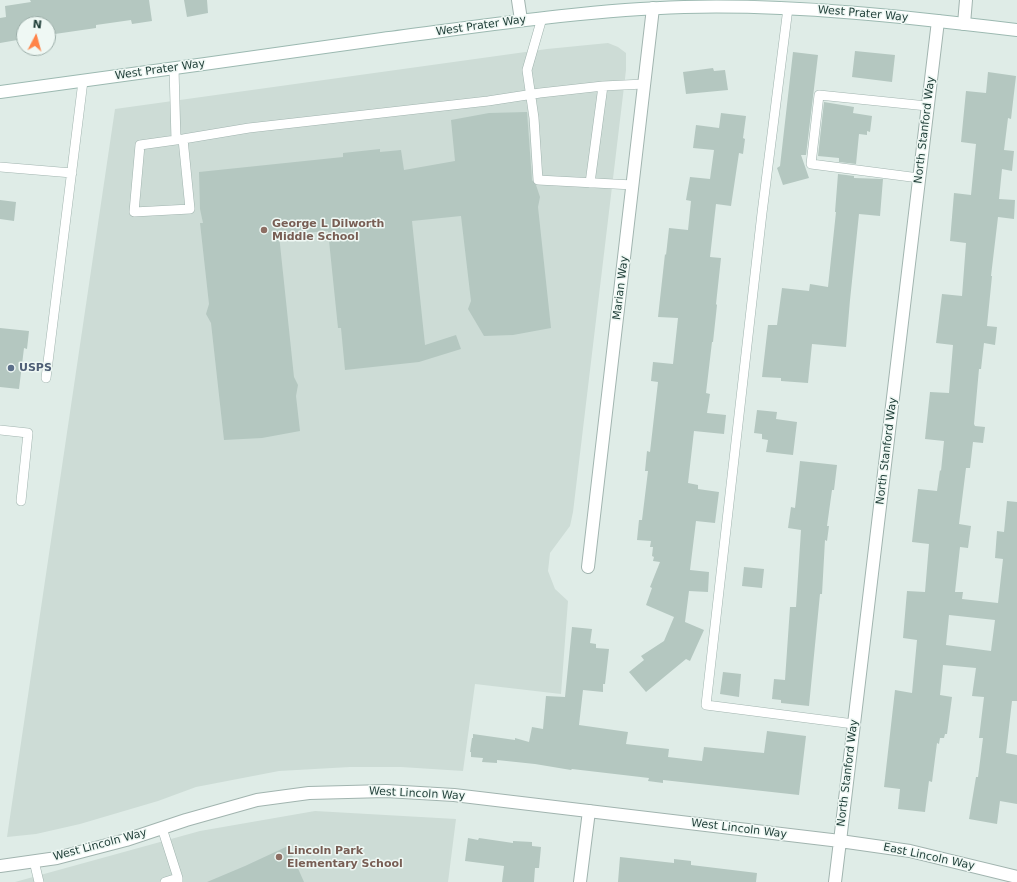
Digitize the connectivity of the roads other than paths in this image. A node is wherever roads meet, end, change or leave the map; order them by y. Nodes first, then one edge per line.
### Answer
1 (518, 0) edge
2 (966, 0) edge
3 (721, 4) edge
4 (653, 8) junction
5 (788, 8) junction
6 (542, 18) junction
7 (521, 20) junction
8 (938, 21) junction
9 (964, 24) junction
10 (1017, 30) edge
11 (174, 68) junction
12 (83, 81) junction
13 (644, 84) junction
14 (603, 86) junction
15 (0, 92) edge
16 (531, 95) junction
17 (927, 106) junction
18 (180, 140) junction
19 (0, 167) edge
20 (72, 174) junction
21 (919, 178) junction
22 (590, 183) junction
23 (632, 185) junction
24 (46, 378) dead end
25 (0, 430) edge
26 (21, 500) dead end
27 (588, 567) dead end
28 (854, 724) junction
29 (589, 811) junction
30 (162, 828) junction
31 (840, 841) junction
32 (34, 861) junction
33 (0, 866) edge
34 (1017, 877) edge
35 (178, 880) edge
36 (39, 882) edge
37 (166, 882) edge
38 (580, 882) edge
39 (835, 882) edge

1 - 7 street
2 - 9 street
3 - 4 street, West Prater Way
3 - 5 street, West Prater Way
4 - 6 street, West Prater Way
4 - 13 street, Marian Way
5 - 8 street, West Prater Way
5 - 28 lane
6 - 7 street, West Prater Way
6 - 16 lane
7 - 11 street, West Prater Way
8 - 9 street, West Prater Way
8 - 17 street, North Stanford Way
9 - 10 street, West Prater Way
11 - 12 street, West Prater Way
11 - 18 lane
12 - 15 street, West Prater Way
12 - 20 lane
13 - 14 lane
13 - 23 street, Marian Way
14 - 16 lane
14 - 22 lane
16 - 18 lane
16 - 22 lane
17 - 21 street, North Stanford Way
17 - 21 lane
18 - 18 lane
19 - 20 lane
20 - 24 lane
21 - 28 street, North Stanford Way
22 - 23 lane
23 - 27 street, Marian Way
25 - 26 lane
28 - 31 street, North Stanford Way
29 - 30 street, West Lincoln Way
29 - 31 street, West Lincoln Way
29 - 38 street
30 - 32 street, West Lincoln Way
30 - 35 lane
31 - 34 street, East Lincoln Way
31 - 39 street, North Stanford Way
32 - 33 street, West Lincoln Way
32 - 36 lane
35 - 37 lane

